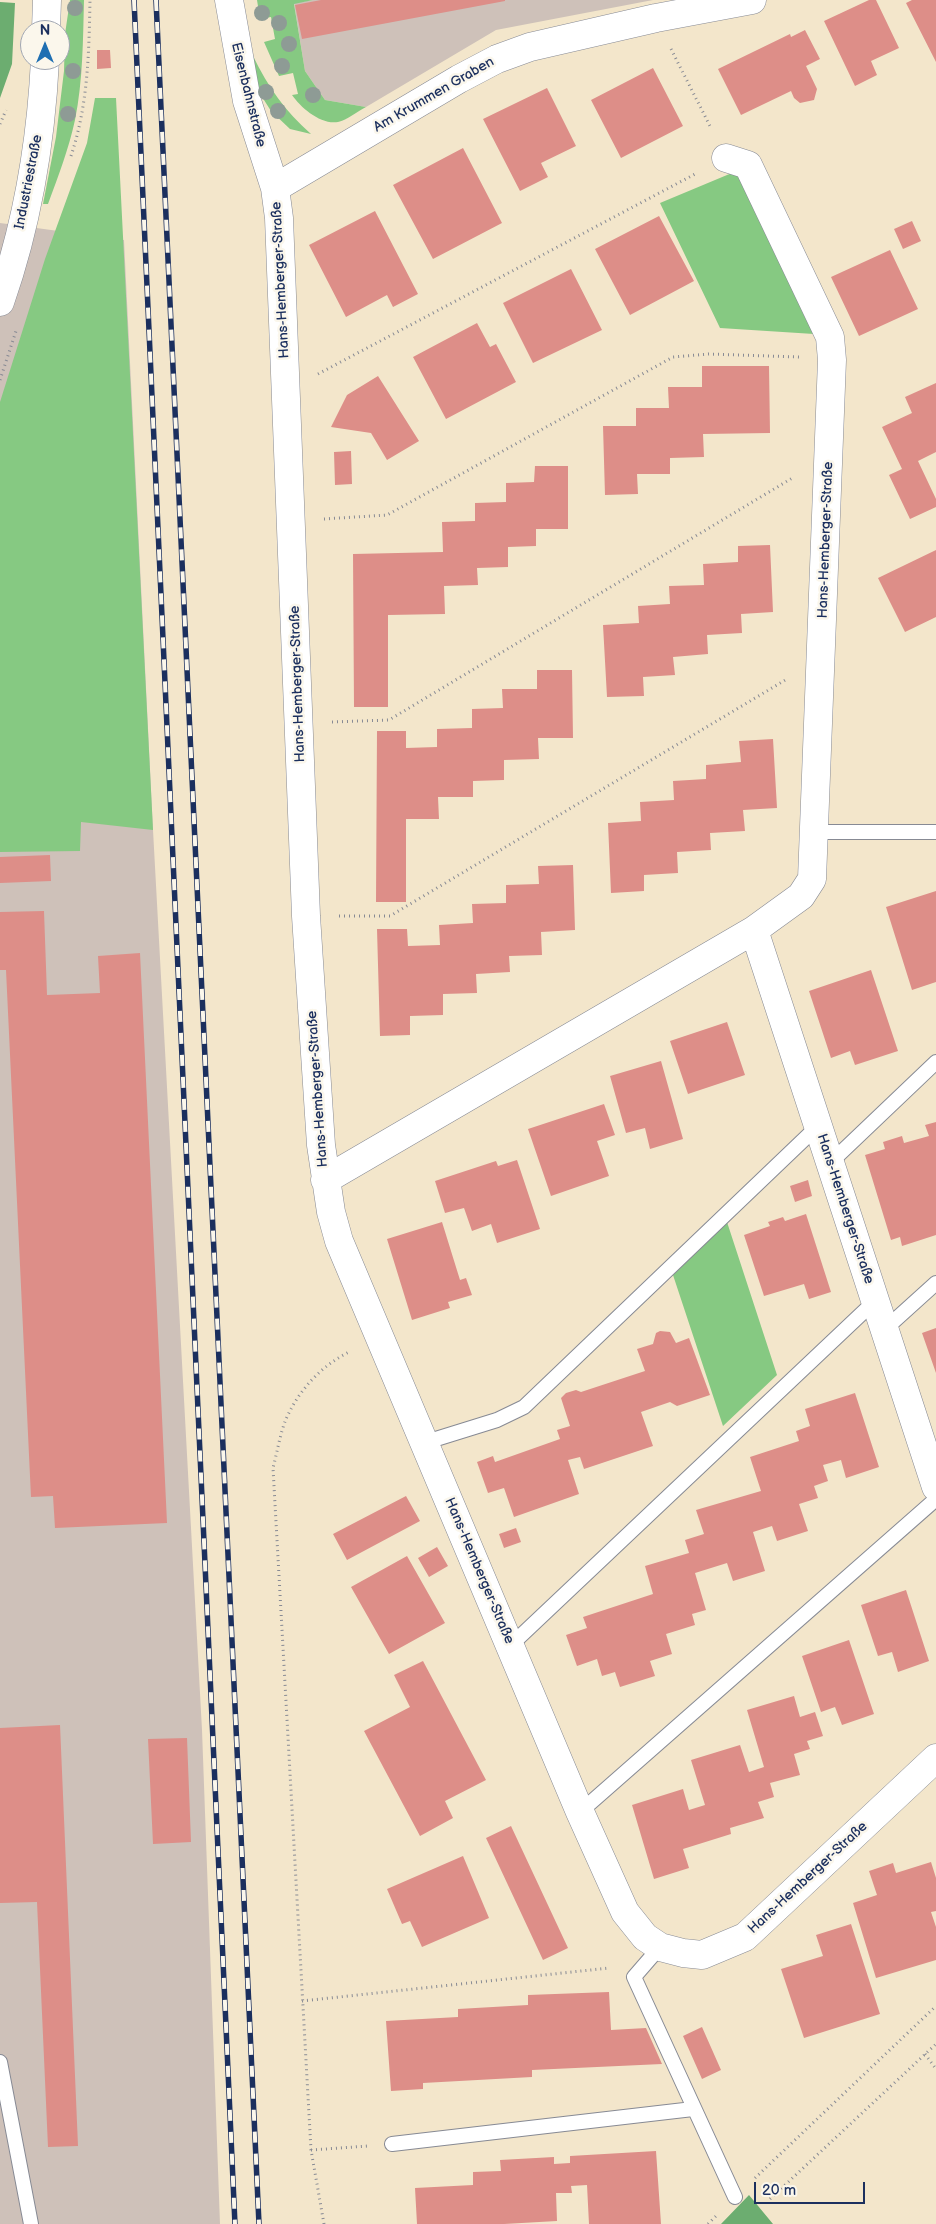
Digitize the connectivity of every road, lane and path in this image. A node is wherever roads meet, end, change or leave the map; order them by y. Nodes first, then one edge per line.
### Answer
1 (47, 0) edge
2 (229, 0) edge
3 (752, 0) edge
4 (656, 18) junction
5 (46, 20) edge
6 (44, 70) edge
7 (726, 158) junction
8 (275, 188) junction
9 (0, 302) edge
10 (832, 360) junction
11 (286, 390) junction
12 (829, 456) junction
13 (292, 521) junction
14 (822, 659) junction
15 (299, 723) junction
16 (814, 832) junction
17 (936, 832) edge
18 (306, 916) junction
19 (754, 930) junction
20 (936, 1062) edge
21 (818, 1126) junction
22 (830, 1163) junction
23 (325, 1180) junction
24 (936, 1283) edge
25 (875, 1301) junction
26 (884, 1330) junction
27 (379, 1338) junction
28 (423, 1443) junction
29 (936, 1487) edge
30 (936, 1499) edge
31 (511, 1645) junction
32 (936, 1758) edge
33 (580, 1812) junction
34 (660, 1947) junction
35 (634, 1977) junction
36 (302, 2001) junction
37 (936, 2006) edge
38 (936, 2044) edge
39 (926, 2054) junction
40 (0, 2062) edge
41 (936, 2069) edge
42 (693, 2109) junction
43 (392, 2144) joint
44 (311, 2150) junction
45 (735, 2198) junction
46 (770, 2199) dead end
47 (31, 2224) edge
48 (324, 2224) edge
49 (708, 2224) edge

1 - 5 street
2 - 8 street, Eisenbahnstraße
3 - 4 street, Am Krummen Graben
4 - 7 path
4 - 8 street, Am Krummen Graben
6 - 9 street, Industriestraße
7 - 10 street, Hans-Hemberger-Straße
7 - 11 path
8 - 11 street, Hans-Hemberger-Straße
10 - 12 street, Hans-Hemberger-Straße
10 - 13 path
11 - 13 street, Hans-Hemberger-Straße
12 - 14 street, Hans-Hemberger-Straße
12 - 15 path
13 - 15 street, Hans-Hemberger-Straße
14 - 16 street, Hans-Hemberger-Straße
14 - 18 path
15 - 18 street, Hans-Hemberger-Straße
16 - 17 lane
16 - 19 street, Hans-Hemberger-Straße
18 - 23 street, Hans-Hemberger-Straße
19 - 21 street, Hans-Hemberger-Straße
19 - 23 street, Hans-Hemberger-Straße
20 - 22 lane
21 - 22 street, Hans-Hemberger-Straße
21 - 28 lane
22 - 25 street, Hans-Hemberger-Straße
23 - 27 street, Hans-Hemberger-Straße
24 - 26 lane
25 - 26 street, Hans-Hemberger-Straße
25 - 31 lane
26 - 29 street, Hans-Hemberger-Straße
27 - 28 street, Hans-Hemberger-Straße
27 - 36 path
28 - 31 street, Hans-Hemberger-Straße
30 - 33 lane
31 - 33 street, Hans-Hemberger-Straße
32 - 34 street, Hans-Hemberger-Straße
33 - 34 street, Hans-Hemberger-Straße
34 - 35 lane
35 - 36 path
35 - 42 lane
36 - 44 path
37 - 45 path
38 - 39 path
39 - 41 path
39 - 46 path
40 - 47 lane
42 - 43 lane
42 - 45 lane
43 - 44 path
44 - 48 path
45 - 49 path

